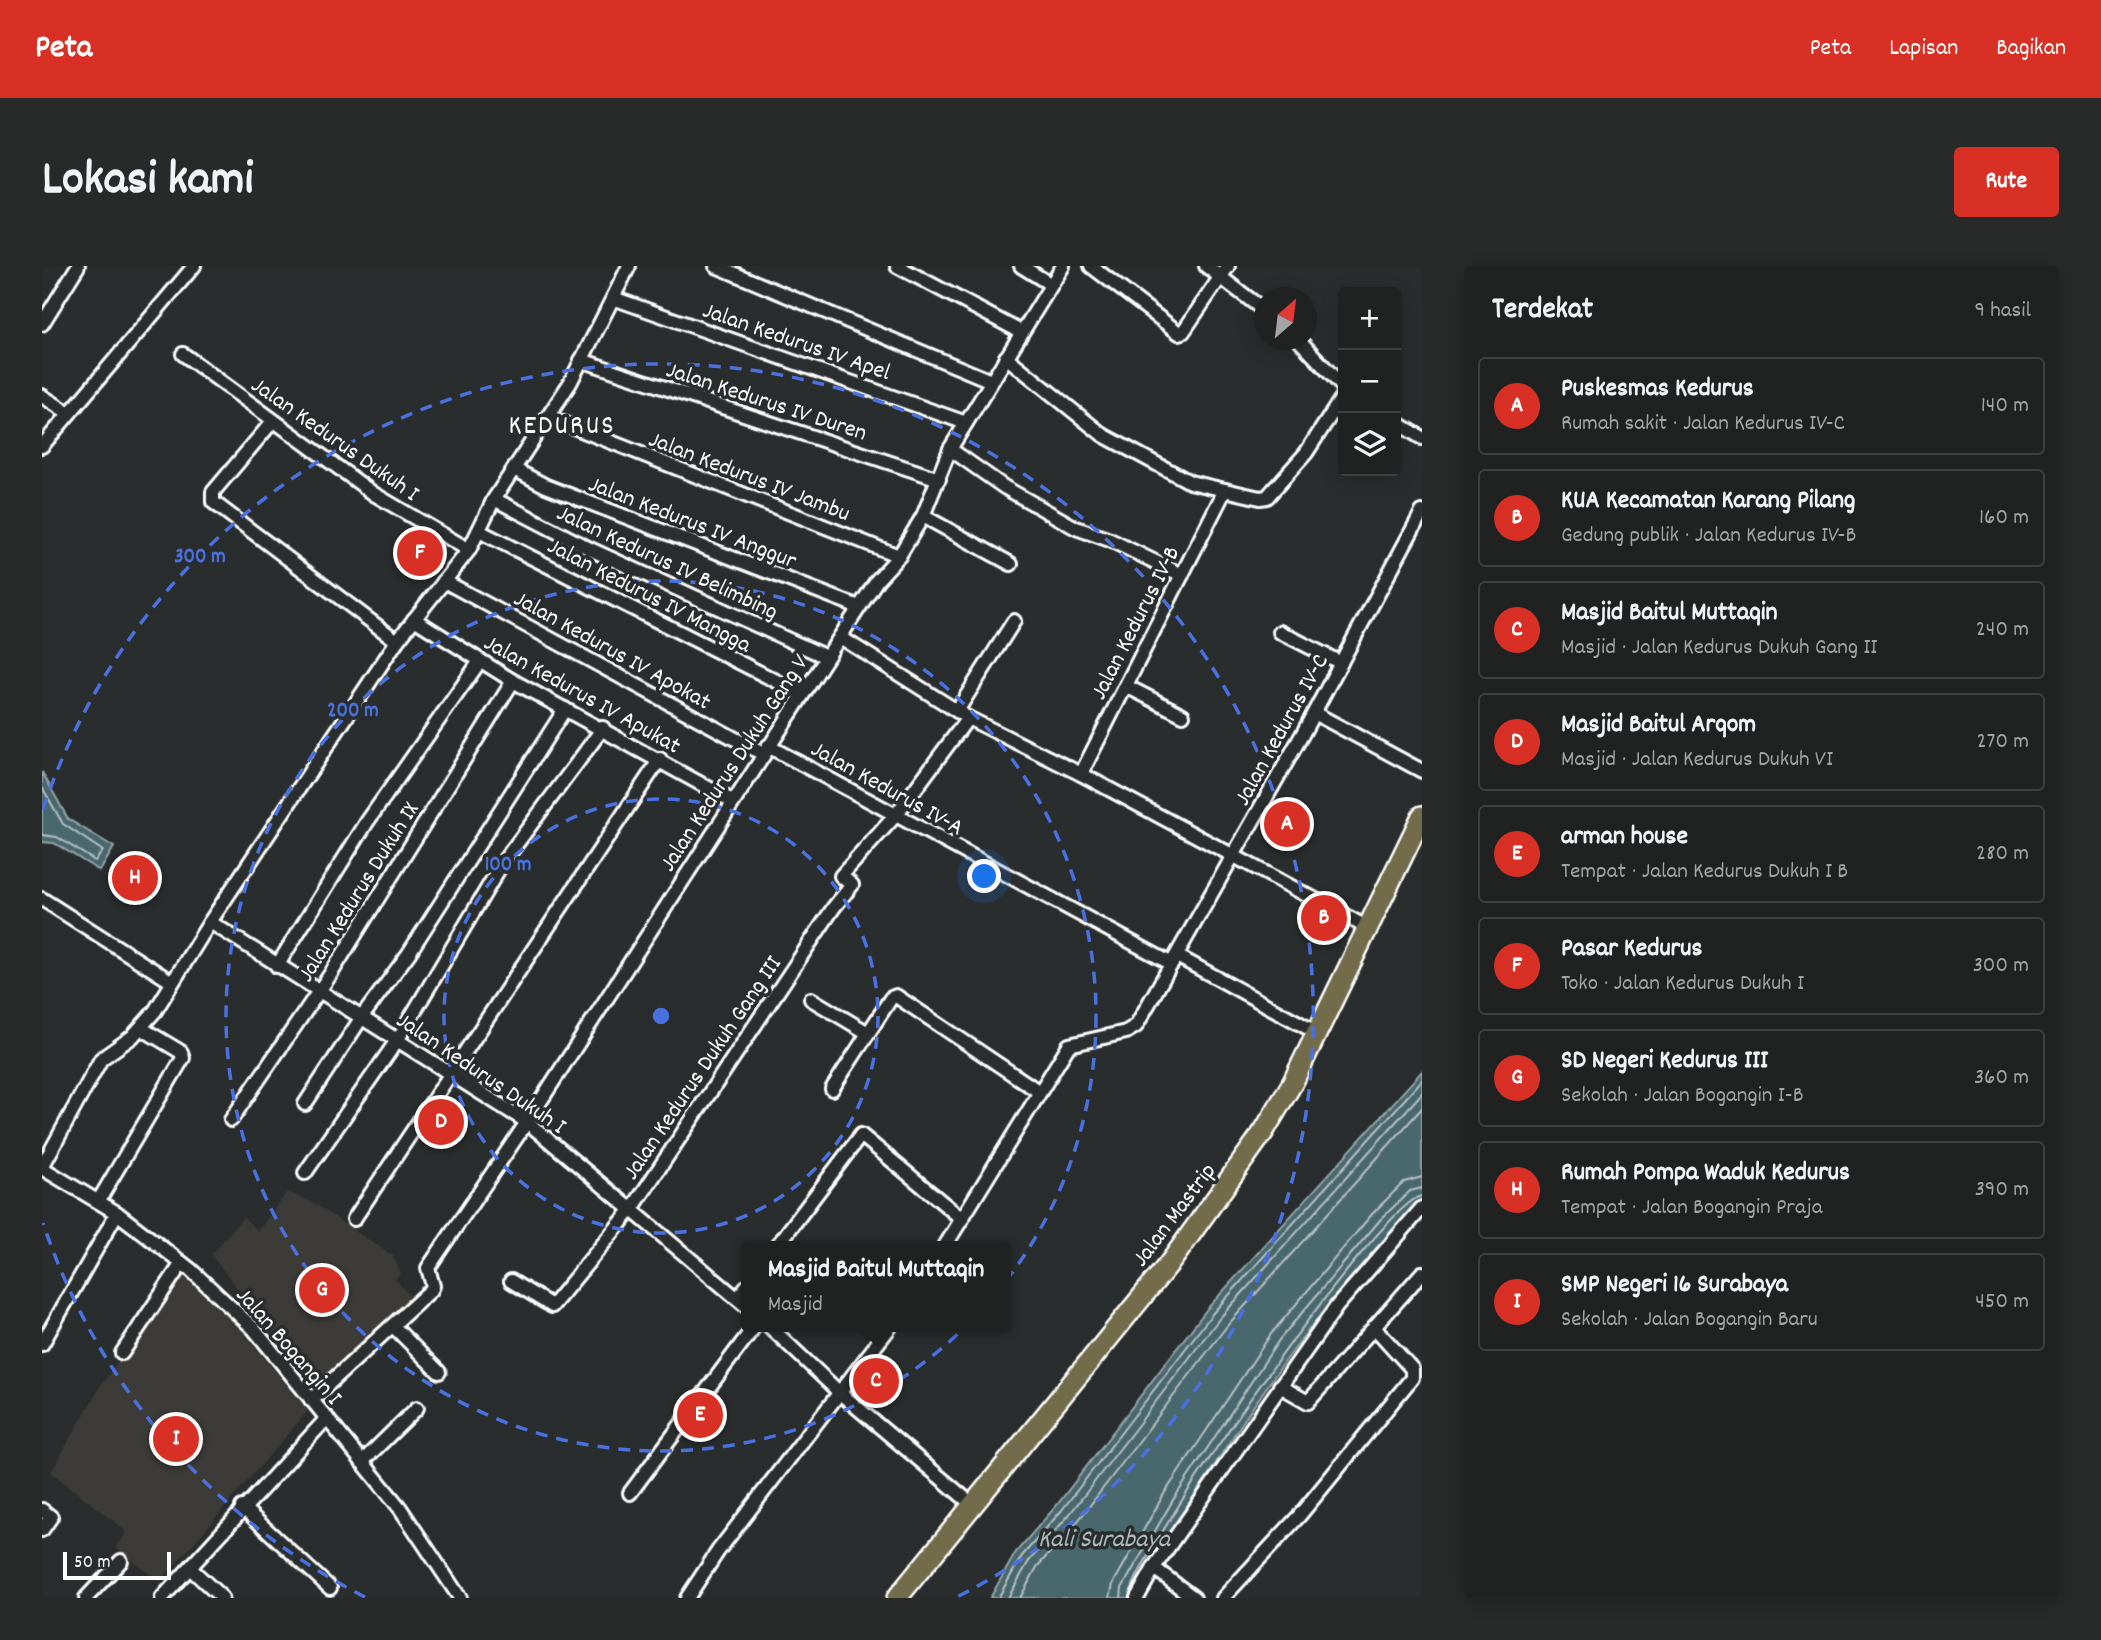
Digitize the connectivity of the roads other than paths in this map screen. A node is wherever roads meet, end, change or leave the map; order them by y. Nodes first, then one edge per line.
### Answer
1 (78, 266) edge
2 (194, 266) edge
3 (629, 266) edge
4 (716, 266) edge
5 (897, 266) edge
6 (1021, 266) edge
7 (1063, 266) edge
8 (1091, 266) edge
9 (1206, 266) edge
10 (1225, 271) edge
11 (1050, 284) junction
12 (613, 298) junction
13 (1254, 300) edge
14 (42, 324) edge
15 (1021, 332) junction
16 (1308, 350) edge
17 (183, 354) dead end
18 (1006, 357) junction
19 (581, 360) junction
20 (991, 381) junction
21 (1338, 382) edge
22 (42, 396) edge
23 (1338, 404) edge
24 (69, 413) junction
25 (548, 417) junction
26 (273, 421) junction
27 (966, 423) junction
28 (1401, 425) edge
29 (1422, 438) edge
30 (42, 446) edge
31 (950, 449) junction
32 (514, 468) junction
33 (939, 479) junction
34 (1226, 490) junction
35 (494, 499) junction
36 (1422, 512) edge
37 (923, 516) junction
38 (480, 531) junction
39 (469, 550) junction
40 (899, 556) junction
41 (1011, 564) dead end
42 (1182, 575) junction
43 (444, 581) junction
44 (859, 607) junction
45 (414, 619) junction
46 (1014, 621) dead end
47 (1280, 632) dead end
48 (840, 637) junction
49 (397, 641) junction
50 (826, 657) junction
51 (480, 661) junction
52 (1341, 663) junction
53 (513, 681) junction
54 (1126, 686) junction
55 (802, 694) junction
56 (565, 709) junction
57 (1314, 713) junction
58 (962, 715) junction
59 (1183, 715) dead end
60 (603, 728) junction
61 (765, 750) junction
62 (660, 759) junction
63 (1422, 771) edge
64 (1081, 774) junction
65 (732, 801) junction
66 (895, 816) junction
67 (1422, 816) edge
68 (1233, 856) junction
69 (42, 899) edge
70 (210, 922) junction
71 (1368, 928) junction
72 (1175, 960) junction
73 (277, 966) junction
74 (172, 982) junction
75 (320, 990) junction
76 (811, 999) dead end
77 (362, 1017) junction
78 (141, 1028) junction
79 (868, 1033) junction
80 (1317, 1033) junction
81 (398, 1039) junction
82 (452, 1074) junction
83 (832, 1089) dead end
84 (1038, 1091) junction
85 (305, 1104) dead end
86 (231, 1120) dead end
87 (527, 1122) junction
88 (42, 1168) edge
89 (305, 1173) dead end
90 (99, 1200) junction
91 (1422, 1208) edge
92 (632, 1209) junction
93 (117, 1213) junction
94 (354, 1219) dead end
95 (961, 1219) junction
96 (781, 1241) edge
97 (948, 1241) edge
98 (182, 1263) junction
99 (1422, 1273) edge
100 (511, 1281) dead end
101 (741, 1302) edge
102 (393, 1326) junction
103 (1374, 1326) junction
104 (750, 1332) edge
105 (775, 1332) edge
106 (886, 1332) edge
107 (42, 1344) edge
108 (122, 1353) dead end
109 (439, 1371) dead end
110 (1280, 1386) junction
111 (841, 1394) junction
112 (311, 1400) junction
113 (416, 1408) dead end
114 (327, 1418) junction
115 (362, 1462) junction
116 (631, 1493) dead end
117 (974, 1506) junction
118 (242, 1507) junction
119 (42, 1510) edge
120 (42, 1530) edge
121 (121, 1560) dead end
122 (190, 1568) junction
123 (1154, 1568) junction
124 (330, 1588) dead end
125 (86, 1598) edge
126 (162, 1598) edge
127 (222, 1598) edge
128 (460, 1598) edge
129 (687, 1598) edge
130 (897, 1598) edge
131 (1137, 1598) edge
132 (1194, 1598) edge
133 (1223, 1598) edge

1 - 14 street
2 - 24 street
3 - 12 street
4 - 20 street
5 - 15 street
6 - 11 street
7 - 11 street, Jalan Kedurus Dukuh Gang V
8 - 10 street
9 - 10 street
10 - 13 street
11 - 15 street, Jalan Kedurus Dukuh Gang V
12 - 19 street
12 - 27 street, Jalan Kedurus IV Apel
15 - 18 street, Jalan Kedurus Dukuh Gang V
16 - 21 street
17 - 26 street, Jalan Kedurus Dukuh I
18 - 20 street, Jalan Kedurus Dukuh Gang V
18 - 34 street
19 - 25 street
19 - 33 street, Jalan Kedurus IV Duren
20 - 27 street, Jalan Kedurus Dukuh Gang V
22 - 24 street
23 - 34 street
24 - 30 street
25 - 32 street
25 - 40 street, Jalan Kedurus IV Jambu
26 - 39 street, Jalan Kedurus Dukuh I
26 - 49 street
27 - 31 street, Jalan Kedurus Dukuh Gang V
28 - 29 street
31 - 33 street, Jalan Kedurus Dukuh Gang V
31 - 42 street
32 - 35 street
32 - 44 street, Jalan Kedurus IV Anggur
33 - 37 street, Jalan Kedurus Dukuh Gang V
34 - 42 street, Jalan Kedurus IV-B
35 - 38 street
35 - 50 street, Jalan Kedurus IV Belimbing
36 - 52 street, Jalan Kedurus IV-C
37 - 40 street, Jalan Kedurus Dukuh Gang V
37 - 41 street
38 - 39 street
38 - 55 street, Jalan Kedurus IV Mangga
39 - 43 street
40 - 44 street, Jalan Kedurus Dukuh Gang V
42 - 54 street, Jalan Kedurus IV-B
43 - 45 street
43 - 61 street, Jalan Kedurus IV Apokat
44 - 48 street, Jalan Kedurus Dukuh Gang V
45 - 49 street
45 - 51 street, Jalan Kedurus IV Apukat
46 - 58 street
47 - 52 street
48 - 50 street, Jalan Kedurus Dukuh Gang V
48 - 58 street
49 - 70 street
50 - 55 street, Jalan Kedurus Dukuh Gang V
51 - 53 street, Jalan Kedurus IV Apukat
51 - 73 street
52 - 57 street, Jalan Kedurus IV-C
53 - 56 street, Jalan Kedurus IV Apukat
53 - 75 street, Jalan Kedurus Dukuh IX
54 - 59 street
54 - 64 street, Jalan Kedurus IV-B
55 - 61 street, Jalan Kedurus Dukuh Gang V
56 - 60 street, Jalan Kedurus IV Apukat
56 - 77 street
57 - 63 street
57 - 68 street, Jalan Kedurus IV-C
58 - 64 street
58 - 66 street
60 - 62 street, Jalan Kedurus IV Apukat
60 - 81 street
61 - 65 street, Jalan Kedurus Dukuh Gang V
61 - 66 street, Jalan Kedurus IV-A
62 - 65 street, Jalan Kedurus IV Apukat
62 - 82 street
64 - 68 street
65 - 87 street, Jalan Kedurus Dukuh Gang V
66 - 72 street, Jalan Kedurus IV-A
66 - 92 street, Jalan Kedurus Dukuh Gang III
67 - 71 main road, Jalan Mastrip
68 - 71 street
68 - 72 street, Jalan Kedurus IV-C
69 - 74 street
70 - 73 street, Jalan Kedurus Dukuh I
70 - 74 street
71 - 80 main road, Jalan Mastrip
72 - 80 street, Jalan Kedurus IV-A
72 - 84 street, Jalan Kedurus IV-C
73 - 75 street, Jalan Kedurus Dukuh I
74 - 78 street
75 - 77 street, Jalan Kedurus Dukuh I
75 - 86 street, Jalan Kedurus Dukuh IX
76 - 79 street
77 - 81 street, Jalan Kedurus Dukuh I
77 - 85 street
78 - 88 street
78 - 90 street
79 - 83 street
79 - 84 street
80 - 117 main road, Jalan Mastrip
81 - 82 street, Jalan Kedurus Dukuh I
81 - 89 street
82 - 87 street, Jalan Kedurus Dukuh I
82 - 94 street
84 - 95 street, Jalan Kedurus IV-C
87 - 92 street, Jalan Kedurus Dukuh I
87 - 102 street, Jalan Kedurus Dukuh Gang V
88 - 90 street, Jalan Bogangin I
90 - 93 street, Jalan Bogangin I
91 - 110 street
92 - 100 street, Jalan Kedurus Dukuh Gang III
92 - 101 street, Jalan Kedurus Dukuh I
93 - 98 street, Jalan Bogangin I
93 - 107 street
95 - 96 street
95 - 97 street, Jalan Kedurus IV-C
98 - 108 street
98 - 112 street, Jalan Bogangin I
99 - 103 street
102 - 109 street
102 - 112 street
103 - 110 street
103 - 133 street
104 - 116 street
105 - 111 street
106 - 111 street
110 - 123 street
111 - 117 street
111 - 129 street
112 - 114 street, Jalan Bogangin I
113 - 115 street
114 - 115 street, Jalan Bogangin I
114 - 118 street
115 - 128 street, Jalan Bogangin I
117 - 130 main road, Jalan Mastrip
118 - 122 street
118 - 124 street
119 - 120 street
121 - 125 street
122 - 126 street
122 - 127 street
123 - 131 street
123 - 132 street

